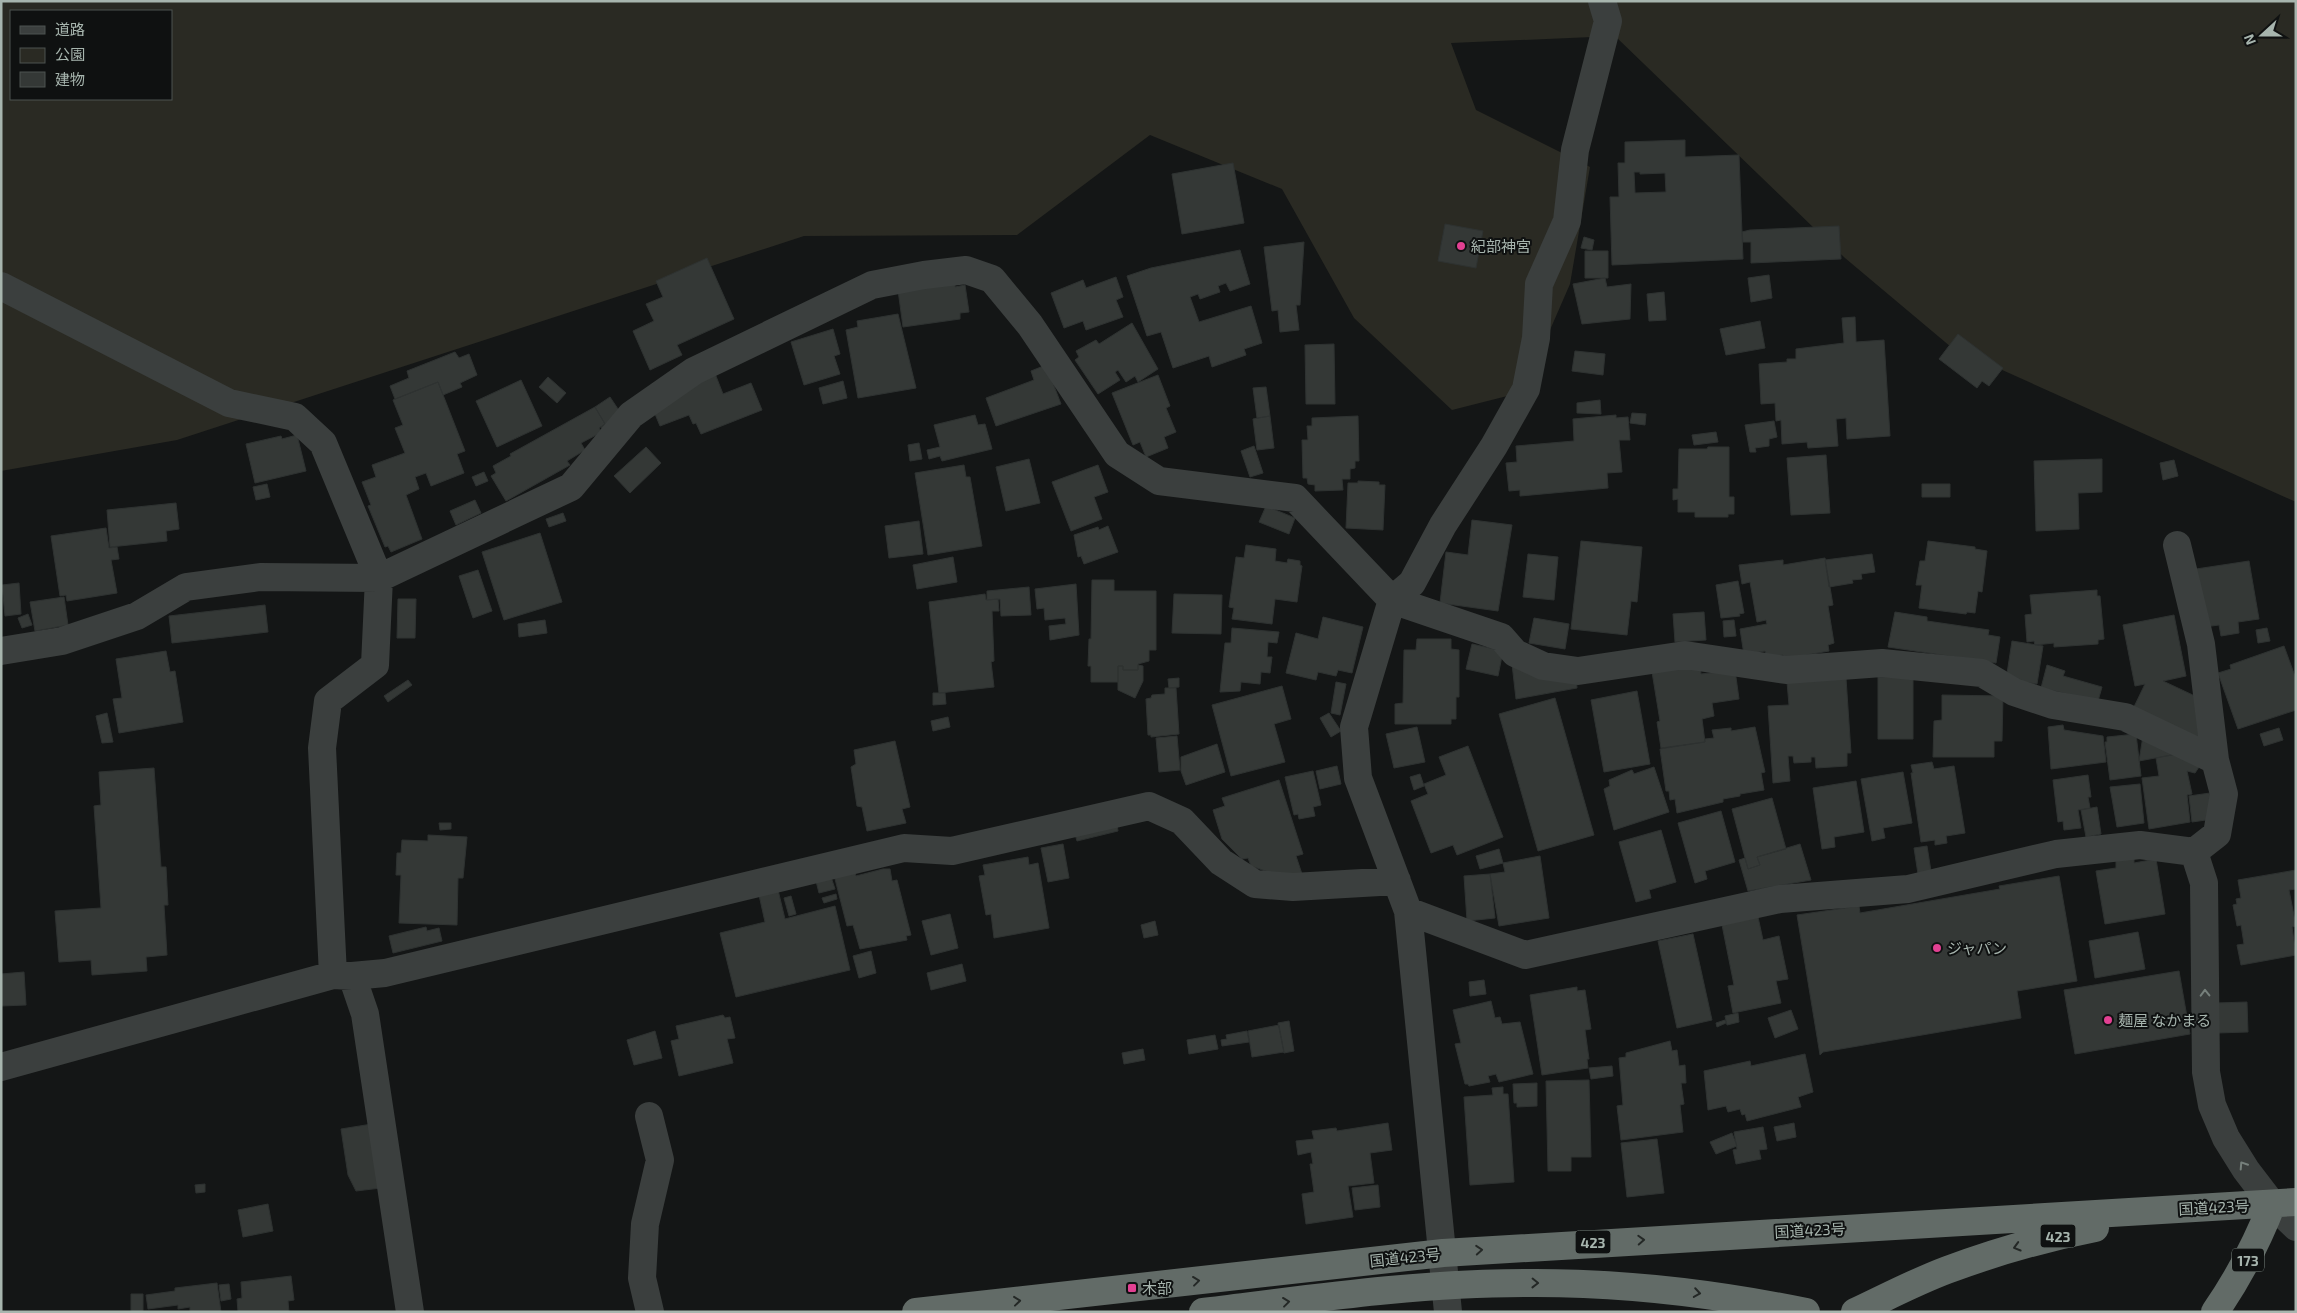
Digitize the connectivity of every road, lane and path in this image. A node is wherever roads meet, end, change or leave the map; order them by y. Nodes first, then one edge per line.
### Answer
1 (1602, 1) edge
2 (1, 286) edge
3 (2177, 545) dead end
4 (379, 578) junction
5 (1392, 600) junction
6 (1, 651) edge
7 (2215, 760) junction
8 (2194, 852) junction
9 (1397, 882) junction
10 (1408, 911) junction
11 (343, 976) junction
12 (1, 1067) edge
13 (649, 1116) dead end
14 (2284, 1203) edge
15 (2296, 1227) edge
16 (1443, 1252) junction
17 (410, 1312) edge
18 (650, 1312) edge
19 (916, 1312) edge
20 (1203, 1312) edge
21 (1448, 1312) edge
22 (1806, 1312) edge
23 (1855, 1312) edge
24 (2215, 1312) edge
25 (2239, 1312) edge

1 - 5 street
2 - 4 street
3 - 7 street
4 - 5 street
4 - 6 street
4 - 11 street
5 - 7 street
5 - 9 street
7 - 8 street
8 - 10 street
14 -> 8 street
9 - 10 street
9 - 11 street
10 - 16 street
11 - 12 street
11 - 17 street
13 - 18 street
14 - 15 street
16 -> 14 highway, 国道423号 / 423
14 -> 23 highway, 国道423号 / 423
14 - 24 highway, 173
14 - 25 highway, 173
19 -> 16 highway, 国道423号 / 423
16 - 21 street
20 -> 22 highway, bridge

